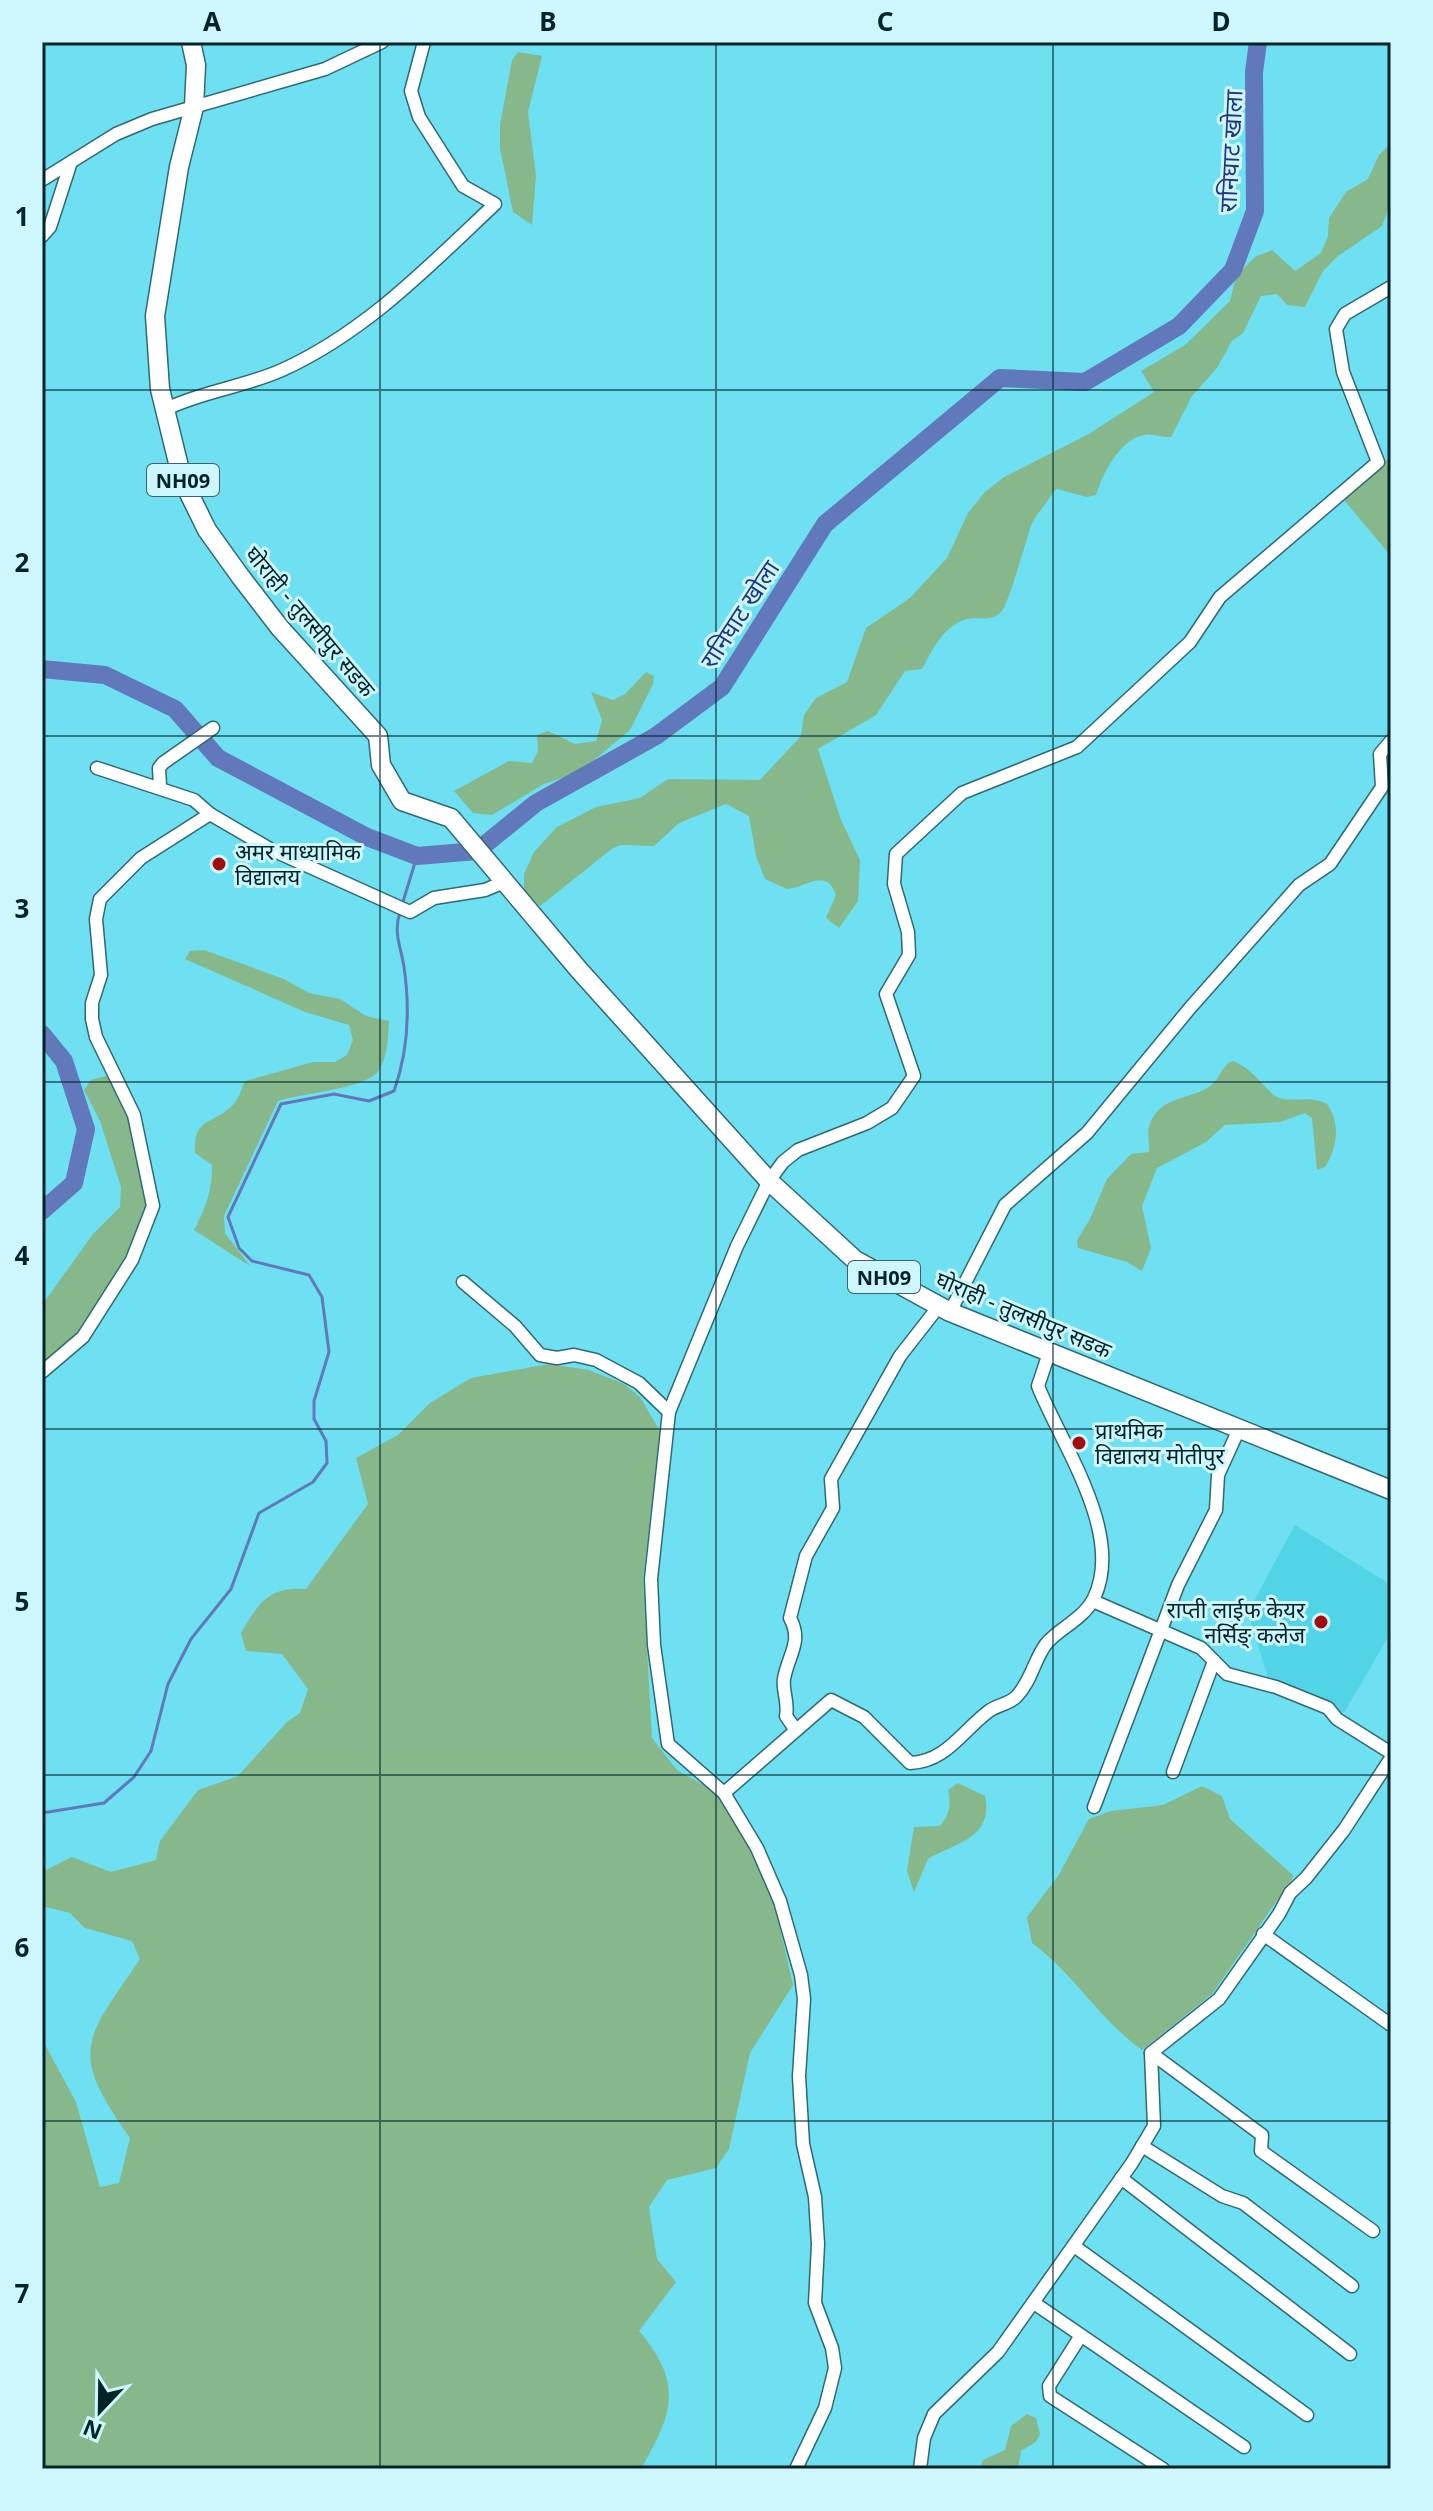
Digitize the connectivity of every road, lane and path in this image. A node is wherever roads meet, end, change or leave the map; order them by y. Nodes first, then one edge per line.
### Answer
1 (191, 42) edge
2 (382, 42) edge
3 (424, 42) edge
4 (194, 107) junction
5 (70, 165) junction
6 (42, 180) edge
7 (42, 236) edge
8 (1391, 287) edge
9 (166, 409) junction
10 (213, 728) dead end
11 (1391, 741) edge
12 (97, 768) dead end
13 (160, 786) junction
14 (210, 814) junction
15 (504, 882) junction
16 (769, 1181) junction
17 (463, 1282) dead end
18 (945, 1309) junction
19 (1049, 1353) junction
20 (42, 1372) edge
21 (669, 1412) junction
22 (1239, 1429) junction
23 (1391, 1490) edge
24 (1093, 1601) junction
25 (1163, 1631) junction
26 (1214, 1661) junction
27 (795, 1729) junction
28 (1391, 1755) edge
29 (1173, 1772) dead end
30 (724, 1793) junction
31 (1094, 1807) dead end
32 (1263, 1934) junction
33 (1391, 2025) edge
34 (1151, 2053) junction
35 (1142, 2146) junction
36 (1121, 2178) junction
37 (1373, 2231) dead end
38 (1074, 2246) junction
39 (1352, 2286) dead end
40 (1034, 2303) junction
41 (1080, 2337) junction
42 (1350, 2354) dead end
43 (1307, 2415) dead end
44 (1244, 2447) dead end
45 (796, 2469) edge
46 (920, 2469) edge
47 (1163, 2469) edge

1 - 4 main road, घोराही - तुलसीपुर सडक / NH09
2 - 4 street
3 - 9 street
4 - 5 street
4 - 9 main road, घोराही - तुलसीपुर सडक / NH09
5 - 6 street
5 - 7 street
8 - 16 street
9 - 15 main road, घोराही - तुलसीपुर सडक / NH09
10 - 13 street
11 - 18 street
12 - 13 street
13 - 14 street
14 - 15 street
14 - 20 street
15 - 16 main road, घोराही - तुलसीपुर सडक / NH09
16 - 18 main road, घोराही - तुलसीपुर सडक / NH09
16 - 21 street
17 - 21 street
18 - 19 main road, घोराही - तुलसीपुर सडक / NH09
18 - 27 street
19 - 22 main road, घोराही - तुलसीपुर सडक / NH09
19 - 24 street
21 - 30 street
22 - 23 main road, घोराही - तुलसीपुर सडक / NH09
22 - 25 street
24 - 25 street
24 - 27 street
25 - 26 street
25 - 31 street
26 - 28 street
26 - 29 street
27 - 30 street
28 - 32 street
30 - 45 street
32 - 33 street
32 - 34 street
34 - 35 street
34 - 37 street
35 - 36 street
35 - 39 street
36 - 38 street
36 - 42 street
38 - 40 street
38 - 43 street
40 - 41 street
40 - 46 street
41 - 44 street
41 - 47 street

